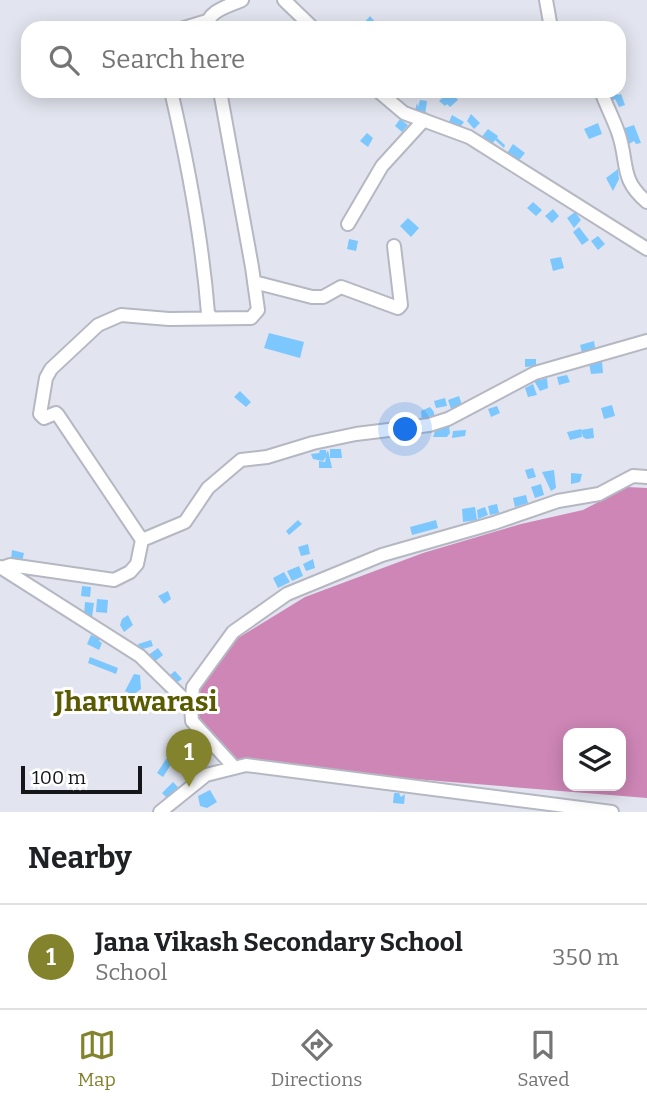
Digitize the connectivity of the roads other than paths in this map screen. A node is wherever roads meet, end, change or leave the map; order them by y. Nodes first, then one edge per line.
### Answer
1 (242, 0) edge
2 (284, 0) edge
3 (546, 0) edge
4 (209, 21) edge
5 (306, 21) edge
6 (550, 21) edge
7 (173, 98) edge
8 (221, 98) edge
9 (386, 98) edge
10 (604, 98) edge
11 (424, 120) junction
12 (647, 202) edge
13 (348, 224) dead end
14 (394, 246) dead end
15 (647, 249) edge
16 (254, 282) junction
17 (211, 317) junction
18 (647, 341) edge
19 (647, 477) edge
20 (142, 540) junction
21 (1, 568) edge
22 (191, 706) junction
23 (234, 767) junction
24 (160, 812) edge
25 (612, 812) edge

1 - 4 street
2 - 5 street
3 - 6 street
7 - 17 street
8 - 16 street
9 - 11 street
10 - 12 street
11 - 13 street
11 - 15 street
14 - 16 street
16 - 17 street
17 - 20 street
18 - 20 street
19 - 22 street
20 - 21 street
21 - 22 street
22 - 23 street
23 - 24 street
23 - 25 street

